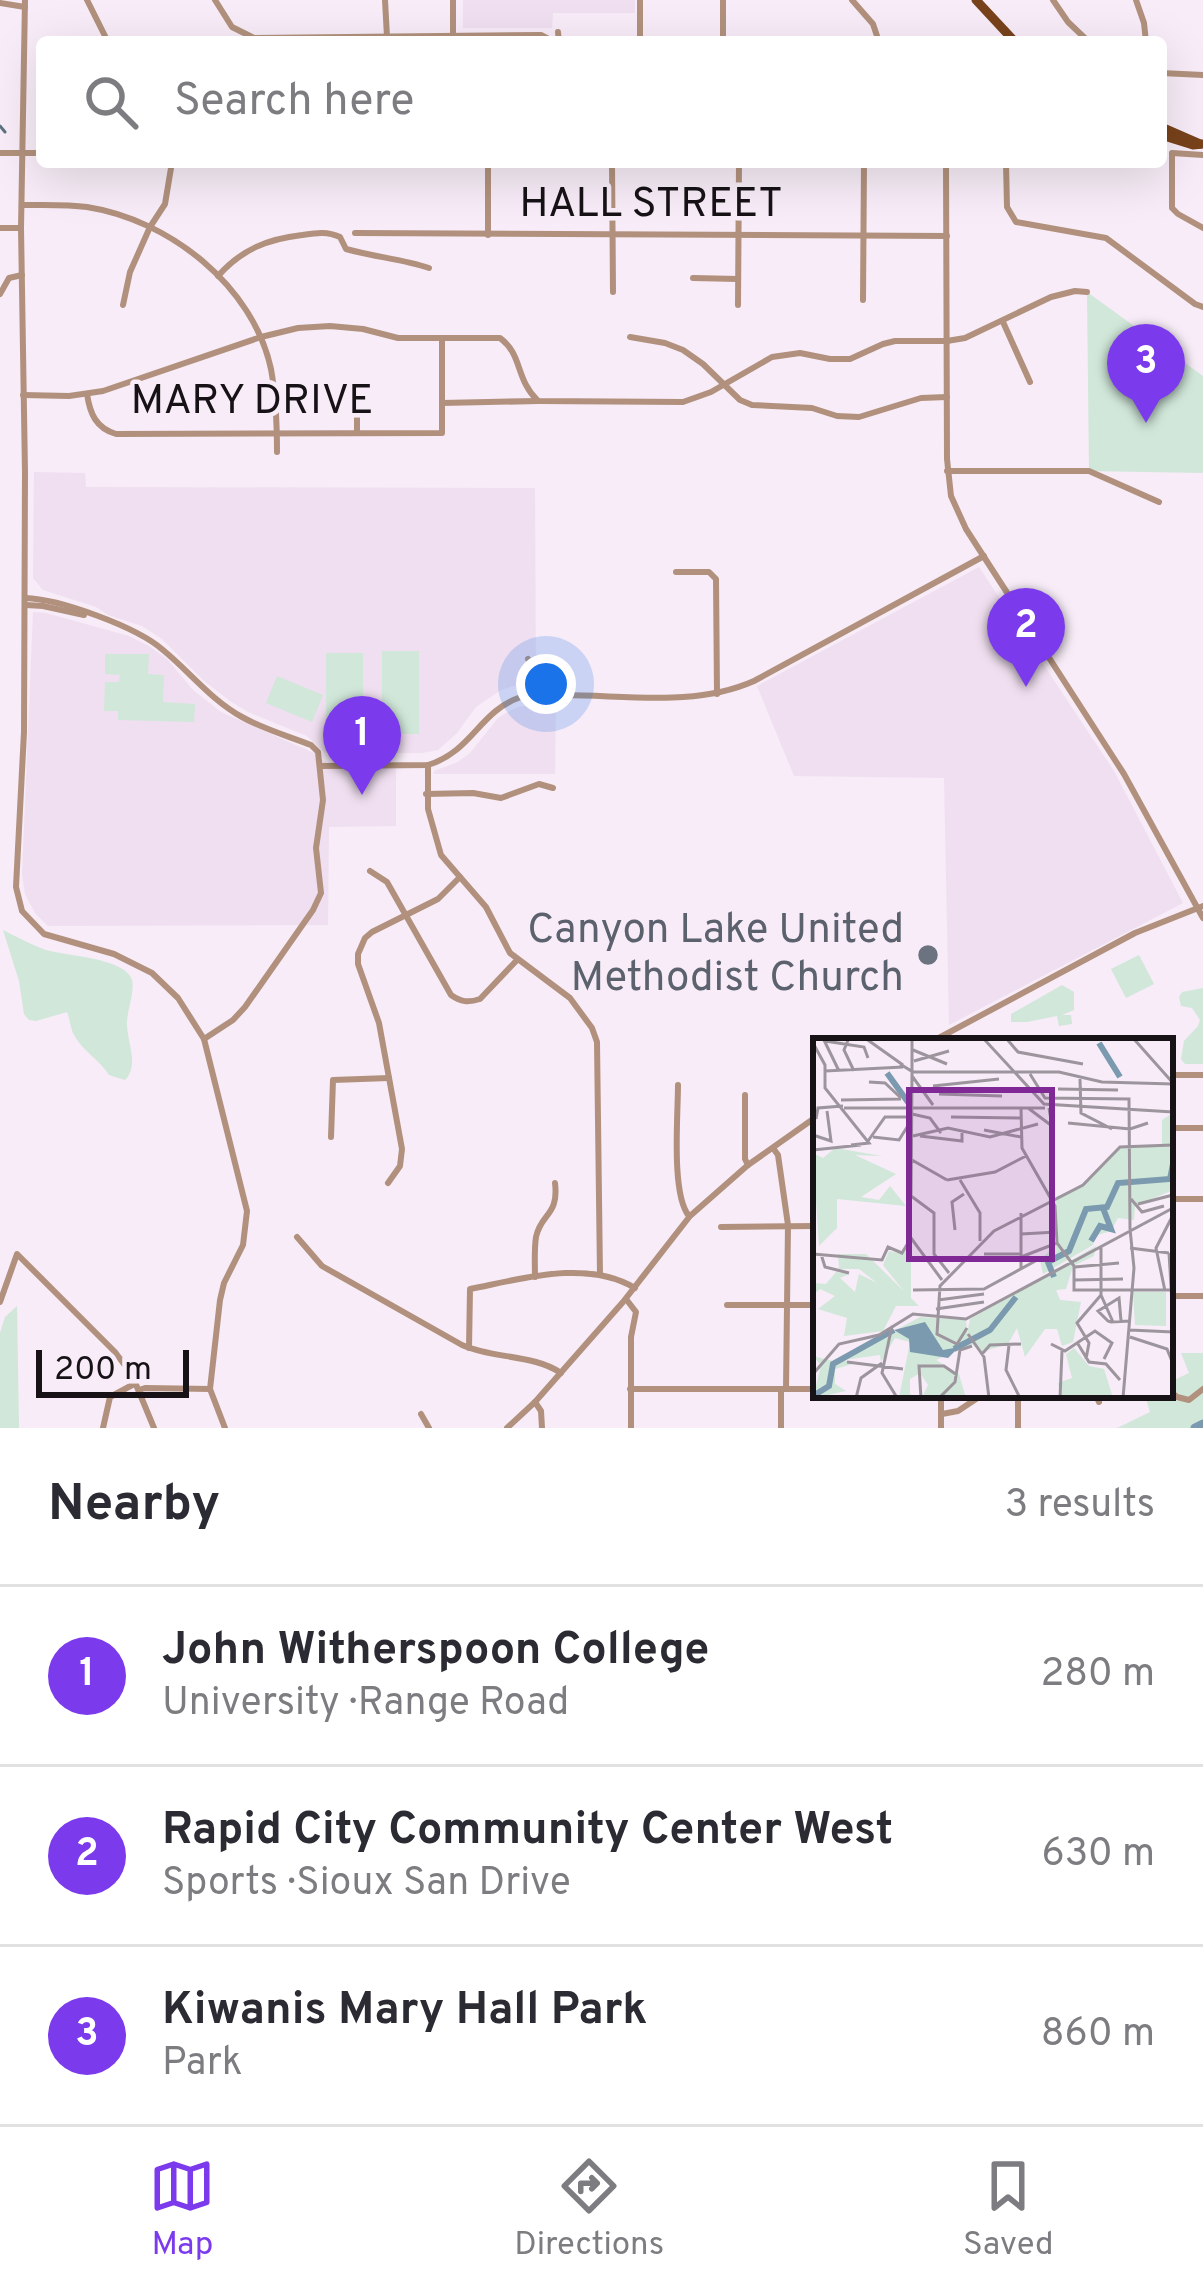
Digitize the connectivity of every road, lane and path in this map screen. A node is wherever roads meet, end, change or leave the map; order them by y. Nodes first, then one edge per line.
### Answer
1 (86, 0) edge
2 (215, 0) edge
3 (385, 0) edge
4 (453, 0) edge
5 (640, 0) edge
6 (723, 0) edge
7 (852, 0) edge
8 (976, 0) edge
9 (1053, 0) edge
10 (1136, 0) edge
11 (0, 3) edge
12 (25, 3) edge
13 (558, 32) dead end
14 (105, 36) edge
15 (247, 36) edge
16 (387, 36) edge
17 (453, 36) edge
18 (557, 36) edge
19 (640, 36) edge
20 (723, 36) edge
21 (877, 36) edge
22 (1009, 36) edge
23 (1083, 36) edge
24 (1145, 36) edge
25 (1167, 74) edge
26 (1203, 75) edge
27 (1167, 134) edge
28 (1167, 143) edge
29 (1197, 147) edge
30 (0, 153) edge
31 (23, 153) junction
32 (36, 153) edge
33 (171, 168) edge
34 (488, 168) edge
35 (612, 168) edge
36 (739, 168) edge
37 (864, 168) edge
38 (946, 168) edge
39 (1006, 168) edge
40 (22, 205) junction
41 (150, 227) junction
42 (0, 228) edge
43 (21, 228) junction
44 (1203, 228) edge
45 (355, 233) dead end
46 (488, 235) junction
47 (613, 235) junction
48 (738, 236) junction
49 (863, 236) junction
50 (946, 236) junction
51 (430, 268) dead end
52 (22, 275) junction
53 (218, 275) junction
54 (693, 278) dead end
55 (738, 279) junction
56 (613, 292) dead end
57 (1087, 292) dead end
58 (0, 294) edge
59 (863, 300) dead end
60 (124, 304) dead end
61 (738, 305) dead end
62 (1203, 307) edge
63 (1003, 322) junction
64 (261, 337) junction
65 (630, 337) dead end
66 (442, 338) junction
67 (947, 341) junction
68 (1030, 382) dead end
69 (724, 385) junction
70 (86, 394) junction
71 (23, 395) junction
72 (947, 397) junction
73 (357, 399) dead end
74 (538, 401) junction
75 (442, 403) junction
76 (356, 433) junction
77 (277, 434) junction
78 (277, 452) dead end
79 (947, 471) junction
80 (1159, 502) dead end
81 (984, 556) junction
82 (24, 557) junction
83 (676, 572) dead end
84 (44, 599) junction
85 (25, 602) junction
86 (87, 615) junction
87 (527, 659) dead end
88 (717, 694) junction
89 (550, 696) junction
90 (428, 765) junction
91 (321, 766) junction
92 (553, 788) dead end
93 (426, 794) junction
94 (370, 871) dead end
95 (460, 878) junction
96 (1200, 907) edge
97 (405, 917) junction
98 (1203, 918) edge
99 (517, 960) junction
100 (942, 1038) edge
101 (204, 1040) junction
102 (389, 1078) junction
103 (678, 1085) dead end
104 (745, 1095) dead end
105 (813, 1119) edge
106 (331, 1137) dead end
107 (773, 1148) junction
108 (748, 1165) junction
109 (388, 1183) dead end
110 (555, 1183) dead end
111 (690, 1216) junction
112 (788, 1225) junction
113 (721, 1226) dead end
114 (813, 1226) edge
115 (297, 1237) dead end
116 (600, 1275) junction
117 (535, 1277) junction
118 (634, 1288) junction
119 (626, 1299) junction
120 (0, 1302) edge
121 (727, 1305) dead end
122 (787, 1305) junction
123 (813, 1305) edge
124 (469, 1348) junction
125 (213, 1359) junction
126 (561, 1373) junction
127 (137, 1387) junction
128 (191, 1387) junction
129 (210, 1389) junction
130 (630, 1389) junction
131 (784, 1389) junction
132 (813, 1389) edge
133 (1203, 1389) edge
134 (1173, 1394) edge
135 (941, 1398) edge
136 (978, 1398) edge
137 (535, 1402) junction
138 (421, 1414) dead end
139 (941, 1414) junction
140 (103, 1428) edge
141 (154, 1428) edge
142 (225, 1428) edge
143 (429, 1428) edge
144 (507, 1428) edge
145 (542, 1428) edge
146 (631, 1428) edge
147 (781, 1428) edge
148 (941, 1428) edge

1 - 14 street
2 - 15 street
3 - 16 street
4 - 17 street
5 - 19 street
6 - 20 street
7 - 21 street
8 - 22 main road
9 - 23 street
10 - 24 street
11 - 12 street
12 - 31 street
13 - 18 street
25 - 26 street
27 - 29 main road
28 - 29 street
29 - 44 street
30 - 31 street
31 - 32 street
31 - 40 street
33 - 41 street
34 - 46 street
35 - 47 street
36 - 48 street
37 - 49 street
38 - 50 street
39 - 62 street
40 - 41 street
40 - 43 street
41 - 53 street
41 - 60 street
42 - 43 street
43 - 52 street
45 - 46 street, HALL STREET
46 - 47 street, HALL STREET
47 - 48 street, HALL STREET
47 - 56 street
48 - 49 street, HALL STREET
48 - 55 street
49 - 50 street, HALL STREET
49 - 59 street
50 - 67 street
51 - 53 street
52 - 58 street
52 - 71 street
53 - 64 street
54 - 55 street
55 - 61 street
57 - 63 street
63 - 67 street
63 - 68 street
64 - 66 street
64 - 70 street
64 - 77 street
65 - 69 street
66 - 74 street
66 - 75 street
67 - 69 street
67 - 72 street
69 - 72 street
69 - 74 street
70 - 71 street
70 - 77 street, MARY DRIVE
71 - 82 street
72 - 79 street
73 - 76 street
74 - 75 street
75 - 76 street, MARY DRIVE
76 - 77 street, MARY DRIVE
77 - 78 street
79 - 80 street
79 - 81 street
81 - 88 street
81 - 96 street
82 - 84 street
82 - 85 street
83 - 88 street
84 - 85 street
84 - 86 street
85 - 86 street
85 - 101 street
86 - 91 street
87 - 89 street
88 - 89 street
89 - 90 street
90 - 91 street
90 - 93 street
91 - 101 street
92 - 93 street
93 - 95 street
94 - 97 street
95 - 97 street
95 - 99 street
96 - 98 street
96 - 100 street
97 - 99 street
97 - 102 street
99 - 116 street
101 - 125 street
102 - 106 street
102 - 109 street
103 - 111 street
104 - 108 street
105 - 107 street
107 - 108 street
107 - 112 street
108 - 111 street
110 - 117 street
111 - 118 street
112 - 113 street
112 - 114 street
112 - 122 street
115 - 124 street
116 - 117 street
116 - 118 street
117 - 124 street
118 - 119 street
119 - 126 street
119 - 130 street
120 - 127 street
121 - 122 street
122 - 123 street
122 - 131 street
124 - 126 street
125 - 128 street
125 - 129 street
126 - 137 street
127 - 128 street
127 - 140 street
127 - 141 street
128 - 129 street
129 - 142 street
130 - 131 street
130 - 146 street
131 - 132 street
131 - 147 street
133 - 134 street
135 - 139 street
136 - 139 street
137 - 144 street
137 - 145 street
138 - 143 street
139 - 148 street

